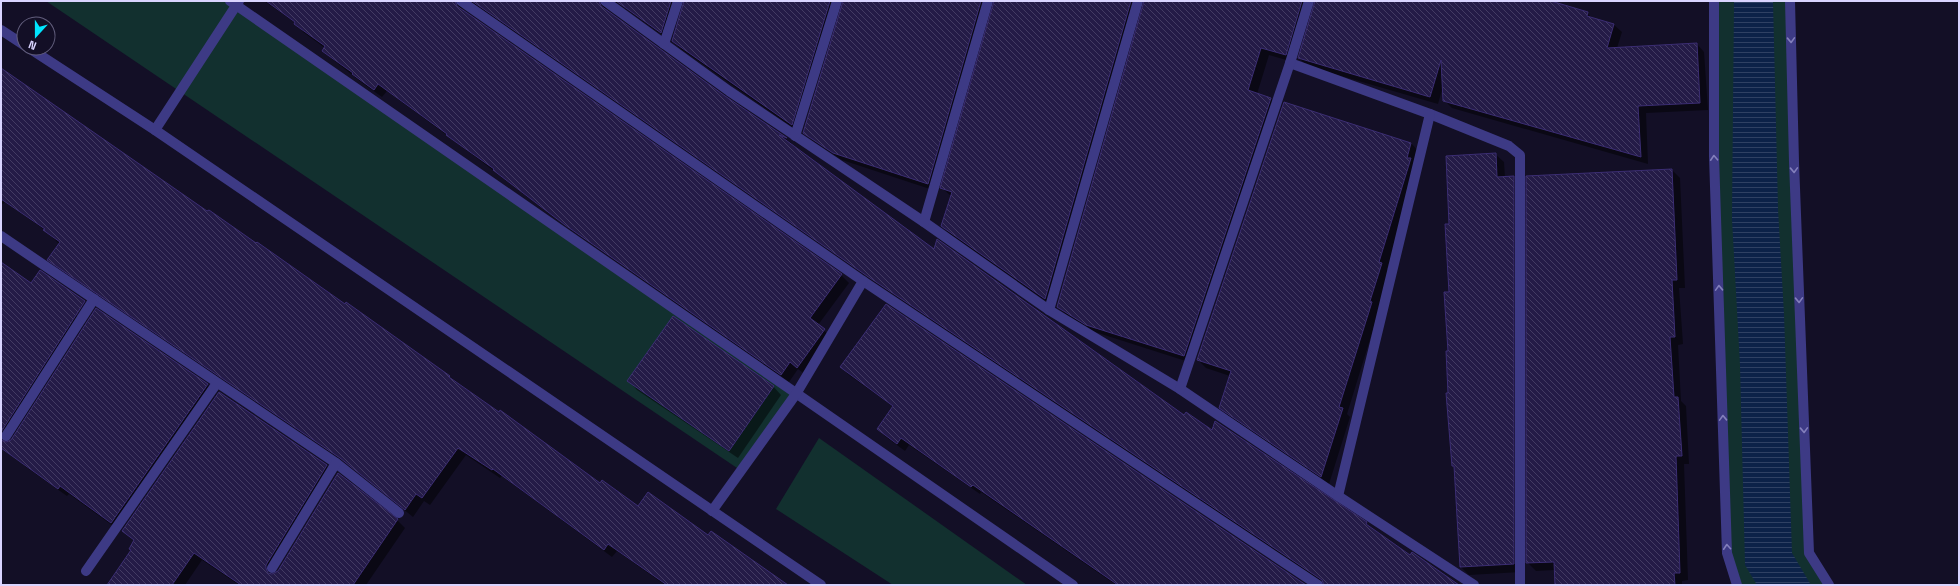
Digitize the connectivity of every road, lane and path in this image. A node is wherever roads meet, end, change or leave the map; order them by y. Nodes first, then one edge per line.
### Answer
1 (461, 1) edge
2 (604, 1) edge
3 (678, 1) edge
4 (837, 1) edge
5 (988, 1) edge
6 (1138, 1) edge
7 (1309, 1) edge
8 (1714, 1) edge
9 (1790, 1) edge
10 (235, 3) edge
11 (1, 30) edge
12 (16, 40) edge
13 (664, 44) junction
14 (41, 56) edge
15 (1290, 64) junction
16 (1430, 114) junction
17 (155, 130) junction
18 (795, 136) junction
19 (924, 222) junction
20 (1, 236) edge
21 (863, 281) junction
22 (94, 299) junction
23 (1049, 310) junction
24 (217, 383) junction
25 (1180, 389) junction
26 (796, 394) junction
27 (6, 436) dead end
28 (336, 464) junction
29 (1338, 496) junction
30 (712, 512) junction
31 (399, 513) dead end
32 (272, 568) dead end
33 (86, 571) dead end
34 (821, 585) edge
35 (1073, 585) edge
36 (1318, 585) edge
37 (1474, 585) edge
38 (1520, 585) edge
39 (1737, 585) edge
40 (1829, 585) edge

1 - 21 street
2 - 13 street
3 - 13 street
4 - 18 street
5 - 19 street
6 - 23 street
7 - 15 street
39 -> 8 street
9 -> 40 street
10 - 17 street
10 - 26 street
11 - 12 street
13 - 18 street
14 - 17 street
15 - 16 street
15 - 25 street
16 - 29 street
16 - 38 street
17 - 30 street
18 - 19 street
19 - 23 street
20 - 22 street
21 - 26 street
21 - 36 street
22 - 24 street
22 - 27 street
23 - 25 street
24 - 28 street
24 - 33 street
25 - 29 street
26 - 30 street
26 - 35 street
28 - 31 street
28 - 32 street
29 - 37 street
30 - 34 street

